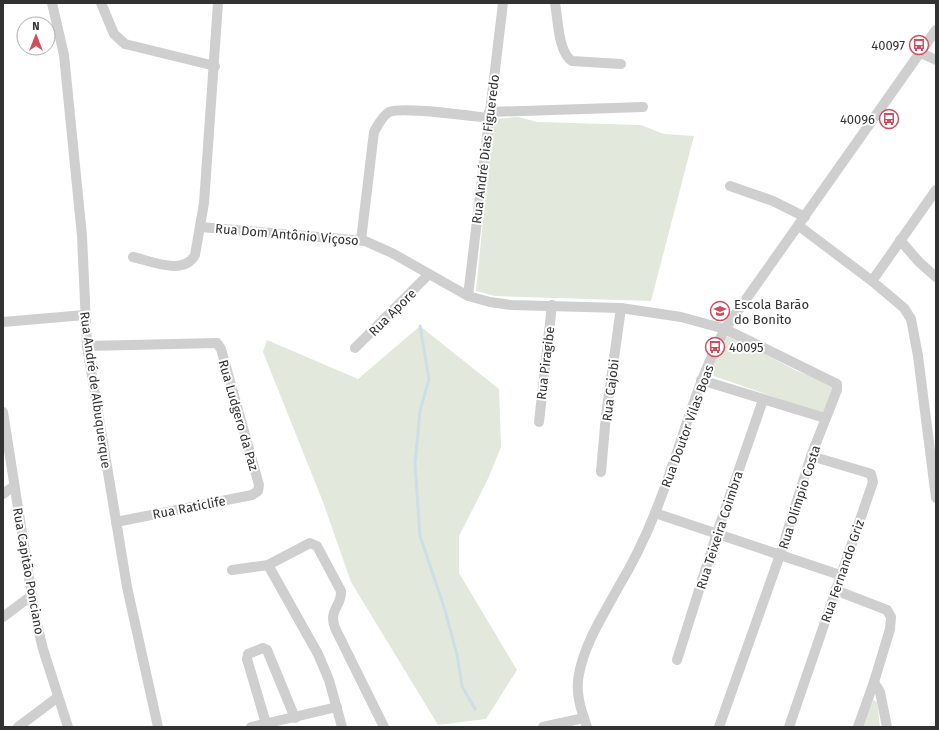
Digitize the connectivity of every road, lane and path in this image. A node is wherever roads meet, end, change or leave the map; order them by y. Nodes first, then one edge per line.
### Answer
1 (52, 3) edge
2 (101, 3) edge
3 (218, 3) edge
4 (503, 3) edge
5 (555, 3) edge
6 (936, 30) edge
7 (921, 53) junction
8 (936, 60) edge
9 (621, 64) dead end
10 (215, 66) junction
11 (643, 106) dead end
12 (489, 115) junction
13 (730, 186) dead end
14 (936, 190) edge
15 (805, 217) junction
16 (799, 226) junction
17 (201, 227) junction
18 (361, 240) junction
19 (900, 240) junction
20 (133, 257) dead end
21 (428, 274) junction
22 (936, 277) edge
23 (872, 281) junction
24 (468, 296) junction
25 (552, 305) junction
26 (621, 308) junction
27 (85, 315) junction
28 (3, 322) edge
29 (725, 329) junction
30 (88, 346) junction
31 (355, 348) dead end
32 (701, 380) junction
33 (763, 400) junction
34 (3, 412) edge
35 (825, 418) junction
36 (539, 422) dead end
37 (811, 456) junction
38 (601, 472) dead end
39 (14, 486) junction
40 (260, 488) joint
41 (3, 494) edge
42 (936, 498) edge
43 (655, 513) junction
44 (116, 522) junction
45 (717, 533) junction
46 (780, 555) junction
47 (268, 565) junction
48 (232, 570) dead end
49 (840, 575) junction
50 (835, 590) junction
51 (31, 596) junction
52 (3, 617) edge
53 (677, 660) dead end
54 (874, 682) junction
55 (58, 696) junction
56 (337, 707) junction
57 (295, 718) junction
58 (586, 722) edge
59 (266, 726) edge
60 (18, 727) edge
61 (68, 727) edge
62 (158, 727) edge
63 (251, 727) edge
64 (342, 727) edge
65 (384, 727) edge
66 (543, 727) edge
67 (719, 727) edge
68 (789, 727) edge
69 (858, 727) edge
70 (887, 727) edge

1 - 27 street, Rua André de Albuquerque
2 - 10 street
3 - 10 street, Rua Dom Antônio Viçoso
4 - 12 street, Rua André Dias Figueredo
5 - 9 street
6 - 7 street, Rua Doutor Vilas Boas
7 - 8 street
7 - 15 street, Rua Doutor Vilas Boas
10 - 17 street, Rua Dom Antônio Viçoso
11 - 12 street
12 - 18 street
12 - 24 street, Rua André Dias Figueredo
13 - 15 street
14 - 19 street
15 - 16 street, Rua Doutor Vilas Boas
16 - 23 street
16 - 29 street, Rua Doutor Vilas Boas
17 - 18 street, Rua Dom Antônio Viçoso
17 - 20 street
18 - 21 street, Rua Dom Antônio Viçoso
19 - 22 street
19 - 23 street
21 - 24 street, Rua Dom Antônio Viçoso
21 - 31 street, Rua Apore
23 - 42 street
24 - 25 street, Rua Dom Antônio Viçoso
25 - 26 street, Rua Dom Antônio Viçoso
25 - 36 street, Rua Piragibe
26 - 29 street, Rua Dom Antônio Viçoso
26 - 38 street, Rua Cajobi
27 - 28 street
27 - 30 street, Rua André de Albuquerque
29 - 32 street, Rua Doutor Vilas Boas
29 - 35 street, Rua Olímpio Costa
30 - 40 street, Rua Ludgero da Paz
30 - 44 street, Rua André de Albuquerque
32 - 33 street
32 - 43 street, Rua Doutor Vilas Boas
33 - 35 street
33 - 45 street, Rua Teixeira Coimbra
34 - 39 street, Rua Capitão Ponciano
35 - 37 street, Rua Olímpio Costa
37 - 46 street, Rua Olímpio Costa
37 - 49 street, Rua Fernando Griz
39 - 41 street
39 - 51 street, Rua Capitão Ponciano
40 - 44 street, Rua Raticlife
43 - 45 street
43 - 58 street, Rua Doutor Vilas Boas
44 - 62 street, Rua André de Albuquerque
45 - 46 street
45 - 53 street, Rua Teixeira Coimbra
46 - 49 street
46 - 67 street, Rua Olímpio Costa
47 - 48 street
47 - 56 street
47 - 65 street
49 - 50 street, Rua Fernando Griz
50 - 54 street
50 - 68 street, Rua Fernando Griz
51 - 52 street
51 - 55 street, Rua Capitão Ponciano
54 - 69 street
54 - 70 street
55 - 60 street
55 - 61 street, Rua Capitão Ponciano
56 - 57 street
56 - 64 street
57 - 59 street
57 - 59 street
58 - 66 street
59 - 63 street

